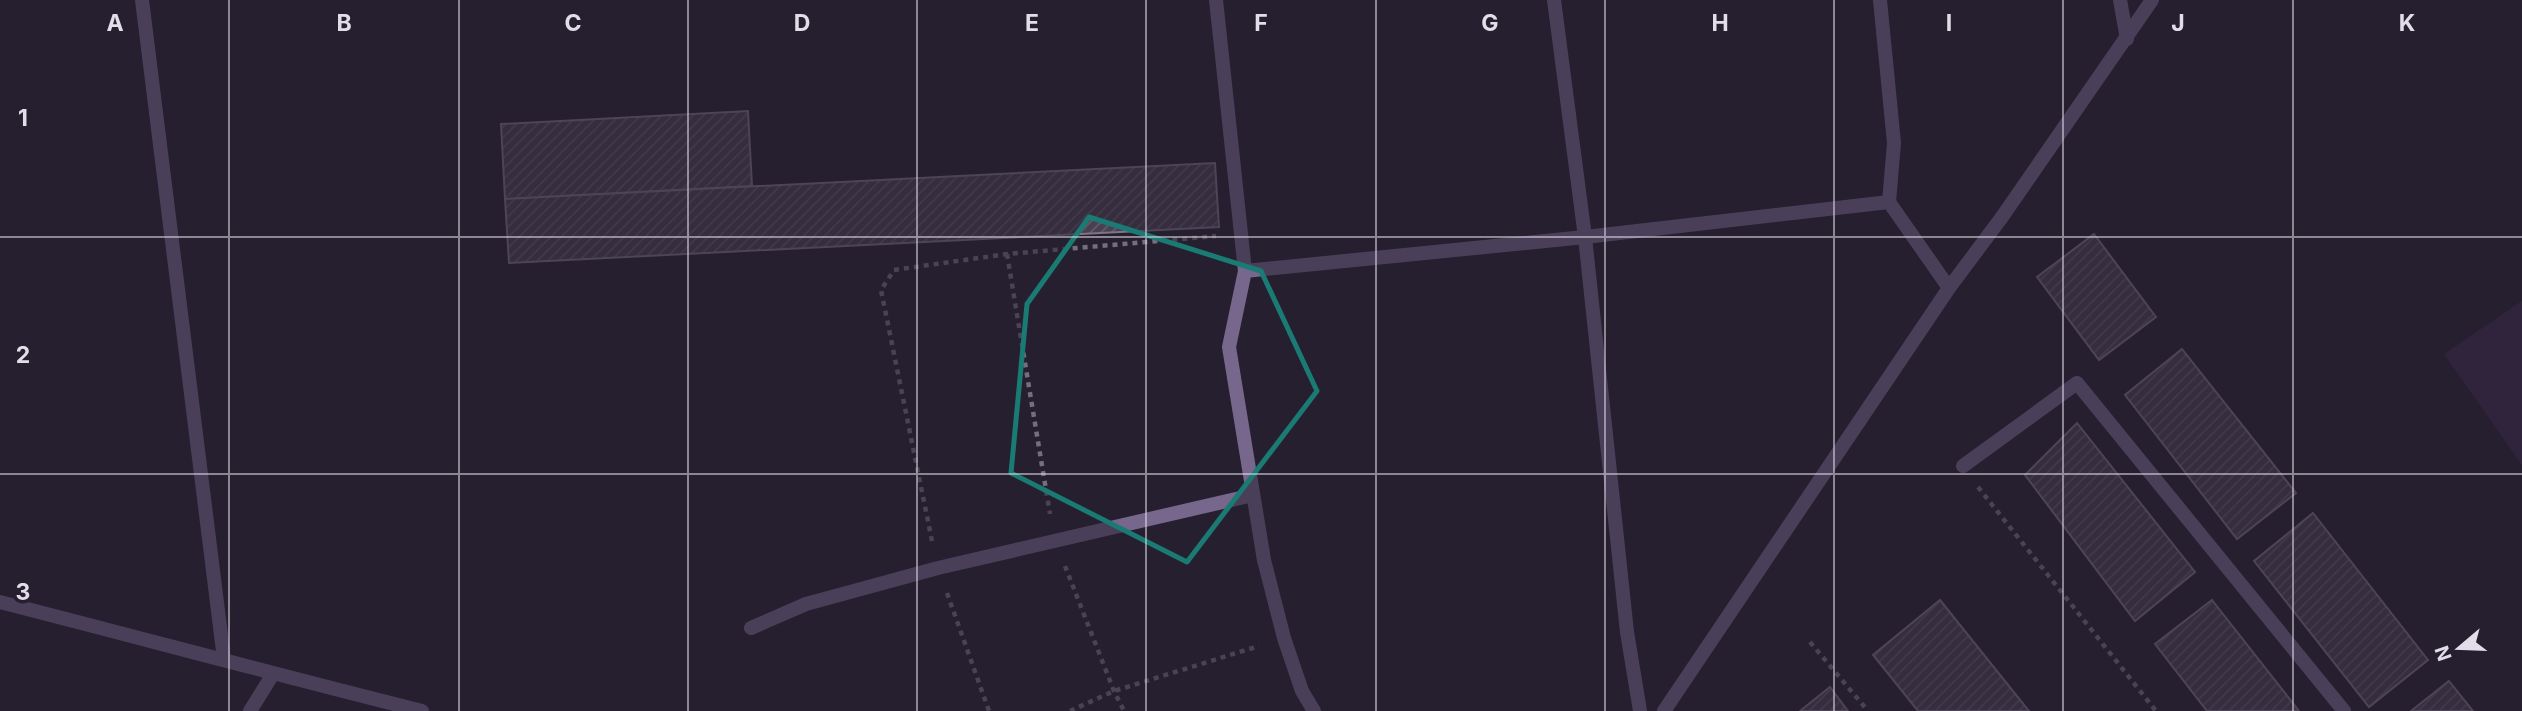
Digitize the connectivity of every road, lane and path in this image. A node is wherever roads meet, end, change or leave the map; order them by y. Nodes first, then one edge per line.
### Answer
1 (142, 0) edge
2 (1216, 0) edge
3 (1554, 0) edge
4 (1880, 0) edge
5 (2120, 0) edge
6 (2152, 0) edge
7 (2127, 39) junction
8 (1889, 202) junction
9 (1241, 234) junction
10 (1584, 237) junction
11 (1007, 254) junction
12 (1245, 271) junction
13 (1949, 288) junction
14 (1962, 466) joint
15 (1253, 495) junction
16 (1055, 540) junction
17 (938, 568) junction
18 (1, 604) edge
19 (751, 628) dead end
20 (1283, 638) junction
21 (1810, 642) dead end
22 (224, 659) junction
23 (273, 674) junction
24 (1114, 691) junction
25 (250, 711) edge
26 (422, 711) edge
27 (989, 711) edge
28 (1070, 711) edge
29 (1124, 711) edge
30 (1314, 711) edge
31 (1640, 711) edge
32 (1664, 711) edge
33 (1868, 711) edge
34 (2156, 711) edge
35 (2344, 711) edge

1 - 22 street
2 - 9 street
3 - 10 street
4 - 8 street
5 - 7 street
6 - 7 street
7 - 13 street
8 - 10 street
8 - 13 street
9 - 11 path
9 - 12 street
10 - 12 street
10 - 31 street
11 - 16 path
11 - 17 path
12 - 15 street
13 - 32 street
14 - 34 path
14 - 35 street
15 - 16 street
15 - 20 street
16 - 17 street
16 - 24 path
17 - 19 street
17 - 27 path
18 - 22 street
20 - 24 path
20 - 30 street
21 - 33 path
22 - 23 street
23 - 25 street
23 - 26 street
24 - 28 path
24 - 29 path

